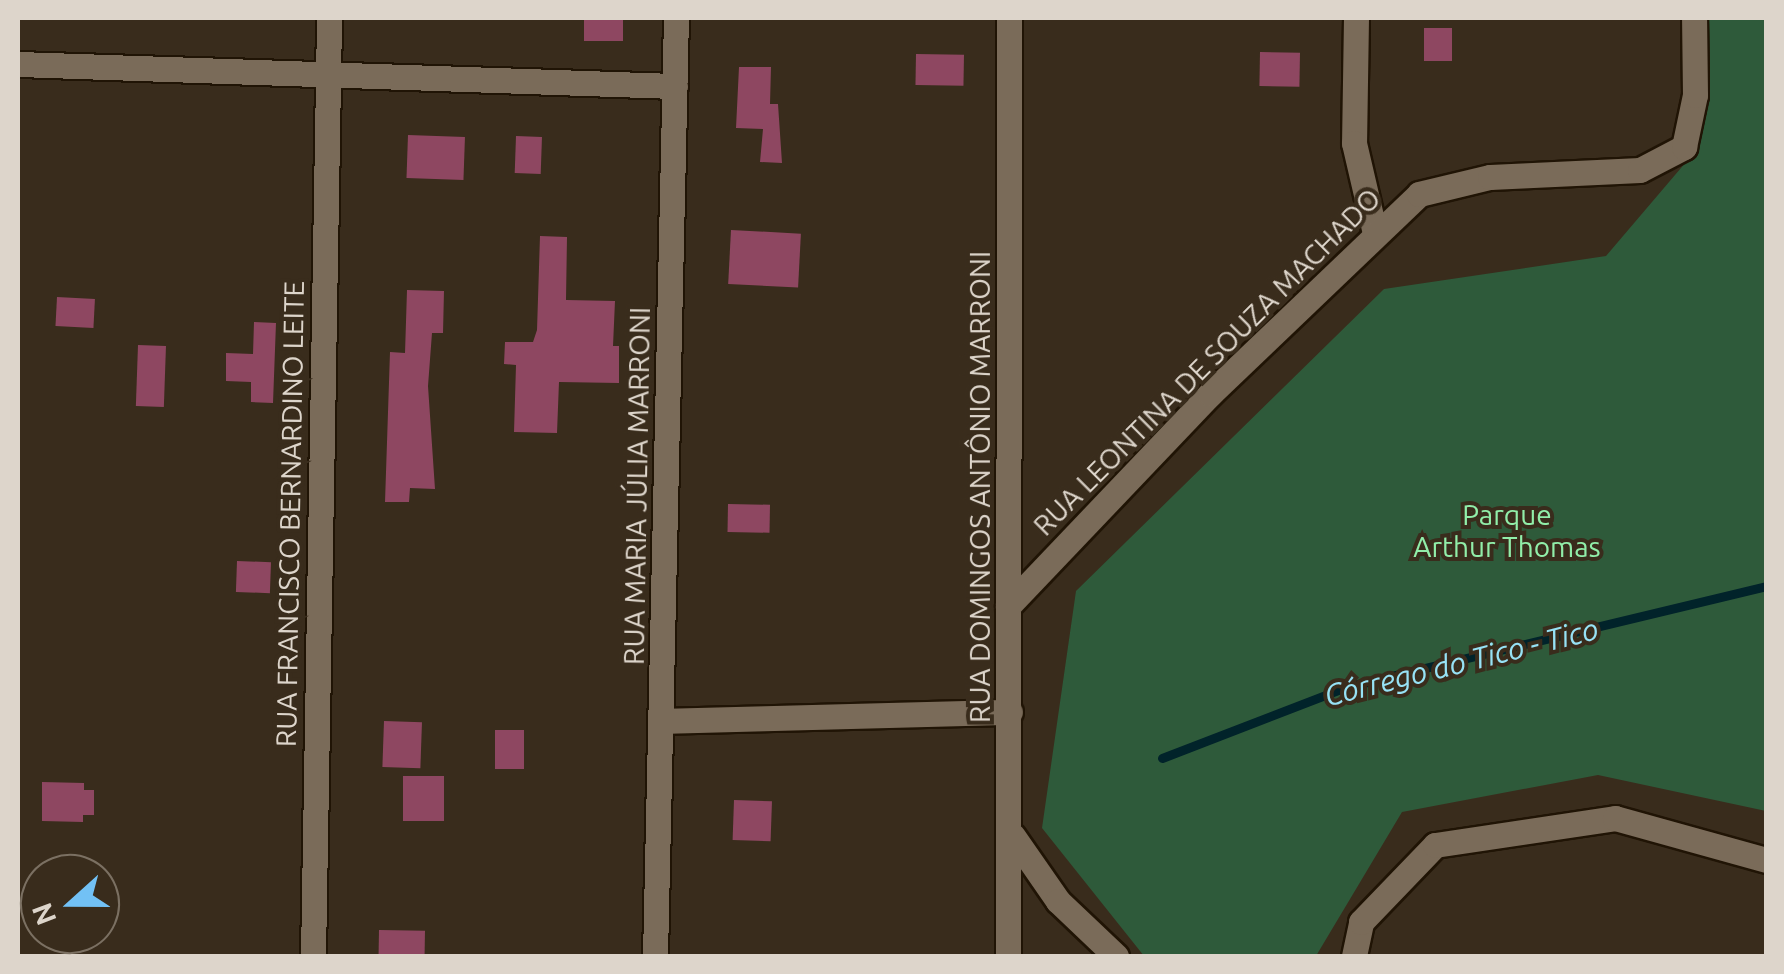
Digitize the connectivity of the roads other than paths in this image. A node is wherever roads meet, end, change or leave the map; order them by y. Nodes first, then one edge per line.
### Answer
1 (329, 18) edge
2 (676, 18) edge
3 (1009, 18) edge
4 (1356, 18) edge
5 (1694, 18) edge
6 (18, 64) edge
7 (327, 72) junction
8 (675, 86) junction
9 (1375, 233) junction
10 (1008, 606) junction
11 (1010, 712) junction
12 (662, 721) junction
13 (1013, 835) junction
14 (1766, 860) edge
15 (313, 956) edge
16 (656, 956) edge
17 (1008, 956) edge
18 (1116, 956) edge
19 (1354, 956) edge

1 - 7 street, RUA FRANCISCO BERNARDINO LEITE
2 - 8 street, RUA MARIA JÚLIA MARRONI
3 - 10 street, RUA DOMINGOS ANTÔNIO MARRONI
4 - 9 street
5 - 9 street, RUA LEONTINA DE SOUZA MACHADO
6 - 7 street
7 - 8 street
7 - 15 street, RUA FRANCISCO BERNARDINO LEITE
8 - 12 street, RUA MARIA JÚLIA MARRONI
9 - 10 street, RUA LEONTINA DE SOUZA MACHADO
10 - 11 street, RUA DOMINGOS ANTÔNIO MARRONI
11 - 12 street
11 - 13 street, RUA DOMINGOS ANTÔNIO MARRONI
12 - 16 street, RUA MARIA JÚLIA MARRONI
13 - 17 street, RUA DOMINGOS ANTÔNIO MARRONI
13 - 18 street
14 - 19 street

